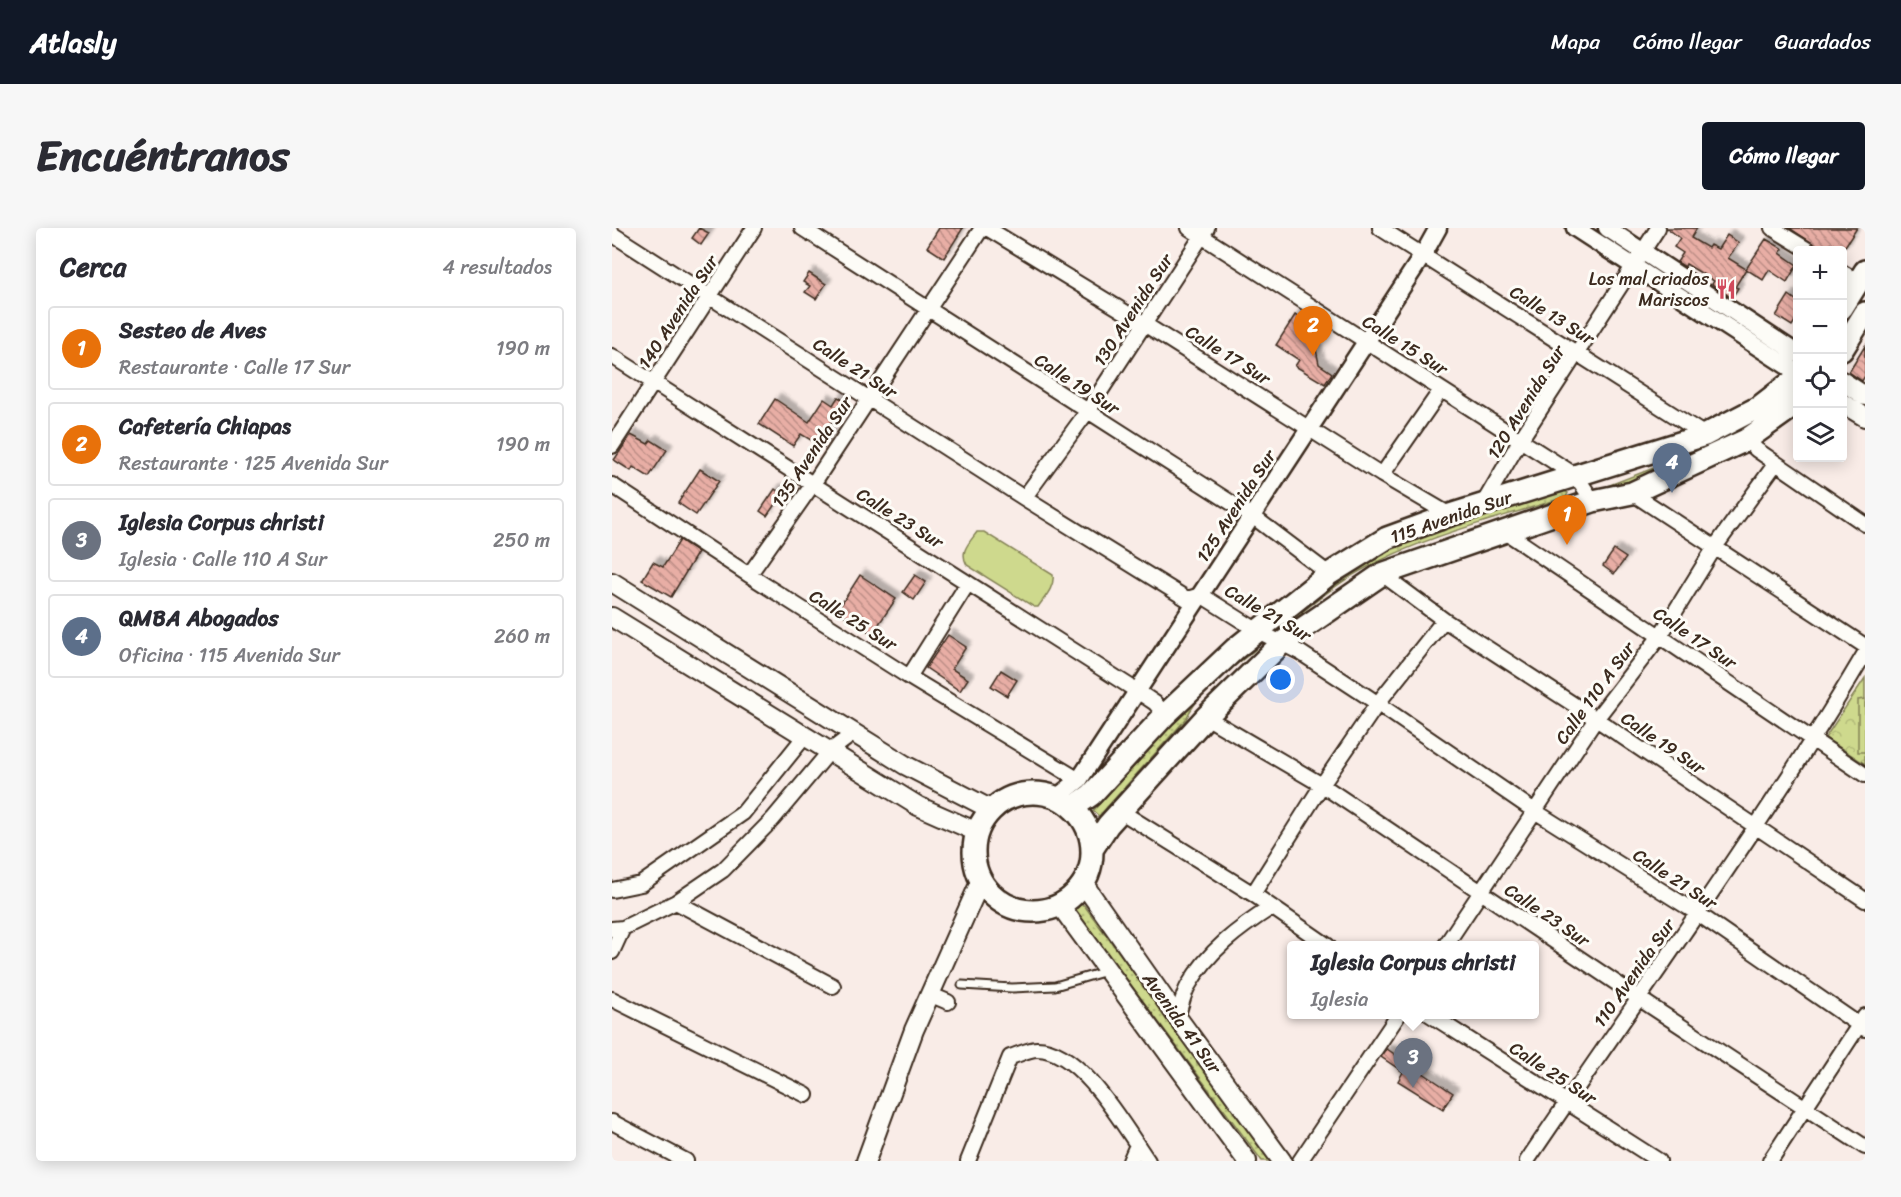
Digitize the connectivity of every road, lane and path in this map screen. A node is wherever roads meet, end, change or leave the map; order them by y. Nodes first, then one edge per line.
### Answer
1 (754, 228) edge
2 (802, 228) edge
3 (984, 228) edge
4 (1189, 228) edge
5 (1380, 228) edge
6 (1438, 228) edge
7 (1575, 228) edge
8 (1607, 228) edge
9 (1658, 228) edge
10 (1772, 228) edge
11 (1205, 232) edge
12 (612, 234) edge
13 (1801, 246) edge
14 (1644, 250) junction
15 (1423, 255) junction
16 (1634, 265) junction
17 (1855, 275) edge
18 (710, 296) junction
19 (1845, 300) edge
20 (927, 310) junction
21 (1865, 313) edge
22 (1145, 325) junction
23 (1366, 342) junction
24 (1847, 342) edge
25 (1793, 351) edge
26 (1578, 353) junction
27 (612, 356) edge
28 (1793, 372) edge
29 (1793, 378) edge
30 (652, 383) junction
31 (1847, 384) edge
32 (1441, 390) junction
33 (1865, 396) edge
34 (870, 398) junction
35 (1793, 406) edge
36 (1847, 406) edge
37 (1088, 412) junction
38 (1865, 417) edge
39 (1310, 429) junction
40 (1705, 435) junction
41 (1521, 439) junction
42 (1746, 440) junction
43 (612, 446) edge
44 (1776, 463) junction
45 (1382, 476) junction
46 (1576, 476) junction
47 (612, 484) edge
48 (813, 484) junction
49 (1632, 493) junction
50 (1024, 498) junction
51 (1593, 501) junction
52 (1484, 504) junction
53 (1450, 515) junction
54 (1252, 516) junction
55 (1865, 524) edge
56 (1504, 531) junction
57 (1715, 547) junction
58 (1329, 574) junction
59 (1382, 574) junction
60 (749, 575) junction
61 (612, 582) edge
62 (968, 583) junction
63 (1201, 595) junction
64 (612, 616) edge
65 (1444, 620) junction
66 (1258, 631) junction
67 (1660, 636) junction
68 (1283, 642) junction
69 (1865, 646) edge
70 (1865, 653) edge
71 (909, 677) junction
72 (1137, 691) junction
73 (1378, 704) junction
74 (1165, 715) junction
75 (1206, 717) junction
76 (1596, 719) junction
77 (854, 733) junction
78 (806, 736) junction
79 (1812, 740) junction
80 (830, 751) junction
81 (1865, 775) edge
82 (1079, 780) junction
83 (1322, 785) junction
84 (1064, 803) junction
85 (992, 810) junction
86 (1533, 810) junction
87 (1120, 811) junction
88 (1756, 827) junction
89 (977, 832) junction
90 (1093, 848) junction
91 (981, 880) junction
92 (1083, 883) junction
93 (612, 890) edge
94 (1480, 893) junction
95 (1253, 894) junction
96 (1865, 900) edge
97 (676, 902) junction
98 (1059, 904) junction
99 (1272, 907) junction
100 (1697, 913) junction
101 (617, 928) edge
102 (1322, 941) edge
103 (1448, 941) edge
104 (612, 952) edge
105 (1108, 970) junction
106 (962, 985) dead end
107 (833, 986) dead end
108 (929, 994) junction
109 (1639, 998) junction
110 (612, 999) edge
111 (948, 1002) dead end
112 (1177, 1017) junction
113 (1396, 1019) edge
114 (1437, 1019) edge
115 (1863, 1023) edge
116 (806, 1095) dead end
117 (1566, 1103) junction
118 (1804, 1107) junction
119 (612, 1122) edge
120 (1137, 1145) junction
121 (1865, 1147) edge
122 (686, 1161) edge
123 (866, 1161) edge
124 (968, 1161) edge
125 (1130, 1161) edge
126 (1148, 1161) edge
127 (1247, 1161) edge
128 (1282, 1161) edge
129 (1300, 1161) edge
130 (1527, 1161) edge
131 (1659, 1161) edge
132 (1770, 1161) edge

1 - 18 street, 140 Avenida Sur
2 - 20 street, Calle 19 Sur
3 - 20 street, 135 Avenida Sur
3 - 22 street, Calle 17 Sur
4 - 11 street, Calle 15 Sur
5 - 15 street, Calle 13 Sur
6 - 15 street, 125 Avenida Sur
7 - 16 street
8 - 14 street
9 - 14 street, 120 Avenida Sur
10 - 13 street
11 - 22 street, 130 Avenida Sur
11 - 23 street, Calle 15 Sur
12 - 18 street, Calle 21 Sur
14 - 16 street, 120 Avenida Sur
14 - 25 street
15 - 23 street, 125 Avenida Sur
15 - 26 street, Calle 13 Sur
16 - 26 street, 120 Avenida Sur
16 - 28 street
17 - 19 main road
18 - 30 street, 140 Avenida Sur
18 - 34 street, Calle 21 Sur
20 - 34 street, 135 Avenida Sur
20 - 37 street, Calle 19 Sur
21 - 24 main road
22 - 37 street, 130 Avenida Sur
22 - 39 street, Calle 17 Sur
23 - 32 street, Calle 15 Sur
23 - 39 street, 125 Avenida Sur
26 - 40 street, Calle 13 Sur
26 - 41 street, 120 Avenida Sur
27 - 30 street, Calle 23 Sur
29 - 40 main road, 115 Avenida Sur
30 - 43 street, 140 Avenida Sur
30 - 48 street, Calle 23 Sur
31 - 33 main road
32 - 41 street, Calle 15 Sur
32 - 45 street
34 - 48 street, 135 Avenida Sur
34 - 50 street, Calle 21 Sur
35 - 42 main road, 115 Avenida Sur
36 - 38 main road
37 - 50 street, 130 Avenida Sur
37 - 54 street, Calle 19 Sur
39 - 45 street, Calle 17 Sur
39 - 54 street, 125 Avenida Sur
40 - 46 main road, 115 Avenida Sur
41 - 46 street, Calle 15 Sur
41 - 52 street, 120 Avenida Sur
42 - 44 street
42 - 49 main road, 115 Avenida Sur
44 - 55 street
44 - 57 street, Calle 110 A Sur
45 - 53 street, Calle 17 Sur
46 - 51 street, Calle 15 Sur
46 - 52 main road, 115 Avenida Sur
47 - 60 street, Calle 25 Sur
48 - 60 street, 135 Avenida Sur
48 - 62 street, Calle 23 Sur
49 - 51 main road, 115 Avenida Sur
49 - 57 street
50 - 63 street, Calle 21 Sur
51 - 56 main road, 115 Avenida Sur
52 - 53 main road, 115 Avenida Sur
53 - 58 main road, 115 Avenida Sur
54 - 58 street, Calle 19 Sur
54 - 63 street, 125 Avenida Sur
56 - 59 main road, 115 Avenida Sur
56 - 67 street, Calle 17 Sur
57 - 67 street, Calle 110 A Sur
57 - 69 street
58 - 66 main road, 115 Avenida Sur
59 - 65 street, Calle 19 Sur
59 - 68 main road, 115 Avenida Sur
60 - 71 street, Calle 25 Sur
61 - 77 main road
62 - 71 street
62 - 72 street, Calle 23 Sur
63 - 66 street, Calle 21 Sur
63 - 72 street, 125 Avenida Sur
64 - 78 main road
65 - 73 street
65 - 76 street, Calle 19 Sur
66 - 68 street, Calle 21 Sur
66 - 74 main road, 115 Avenida Sur
67 - 76 street, Calle 110 A Sur
67 - 79 street, Calle 17 Sur
68 - 73 street, Calle 21 Sur
68 - 75 main road, 115 Avenida Sur
70 - 79 street, 110 Avenida Sur
71 - 82 street, Calle 25 Sur
72 - 74 street, Calle 23 Sur
72 - 82 street, 125 Avenida Sur
73 - 83 street
73 - 86 street, Calle 21 Sur
74 - 84 main road, 115 Avenida Sur
75 - 83 street, Calle 23 Sur
75 - 87 main road, 115 Avenida Sur
76 - 86 street, Calle 110 A Sur
76 - 88 street, Calle 19 Sur
77 - 80 street
77 - 85 main road
78 - 80 main road
78 - 93 street
79 - 81 street, Calle 17 Sur
79 - 88 street, 110 Avenida Sur
80 - 89 main road
80 - 97 street
82 - 84 street, 125 Avenida Sur
83 - 94 street, Calle 23 Sur
83 - 95 street
84 - 85 main road
84 - 90 main road
85 - 89 main road
86 - 94 street, Calle 110 A Sur
86 - 100 street, Calle 21 Sur
87 - 90 main road, 115 Avenida Sur
87 - 95 street
88 - 96 street, Calle 19 Sur
88 - 100 street, 110 Avenida Sur
89 - 91 main road
90 - 92 main road
91 - 98 main road
91 - 108 main road
92 - 98 main road
92 - 112 main road, Avenida 41 Sur
94 - 103 street, Calle 110 A Sur
94 - 109 street, Calle 23 Sur
95 - 99 street
97 - 101 street
97 - 107 street
98 - 105 main road, Avenida 41 Sur
99 - 102 street
99 - 112 street
100 - 109 street, 110 Avenida Sur
100 - 115 street, Calle 21 Sur
101 - 104 street
105 - 106 lane
105 - 127 main road, Avenida 41 Sur
108 - 111 street
108 - 123 main road
109 - 117 street, 110 Avenida Sur
109 - 118 street, Calle 23 Sur
110 - 116 street
112 - 128 main road, Avenida 41 Sur
113 - 129 street
114 - 117 street, Calle 25 Sur
115 - 118 street
117 - 130 street, 110 Avenida Sur
117 - 131 street, Calle 25 Sur
118 - 121 street, Calle 23 Sur
118 - 132 street
119 - 122 street
120 - 124 street
120 - 125 street
120 - 126 street

